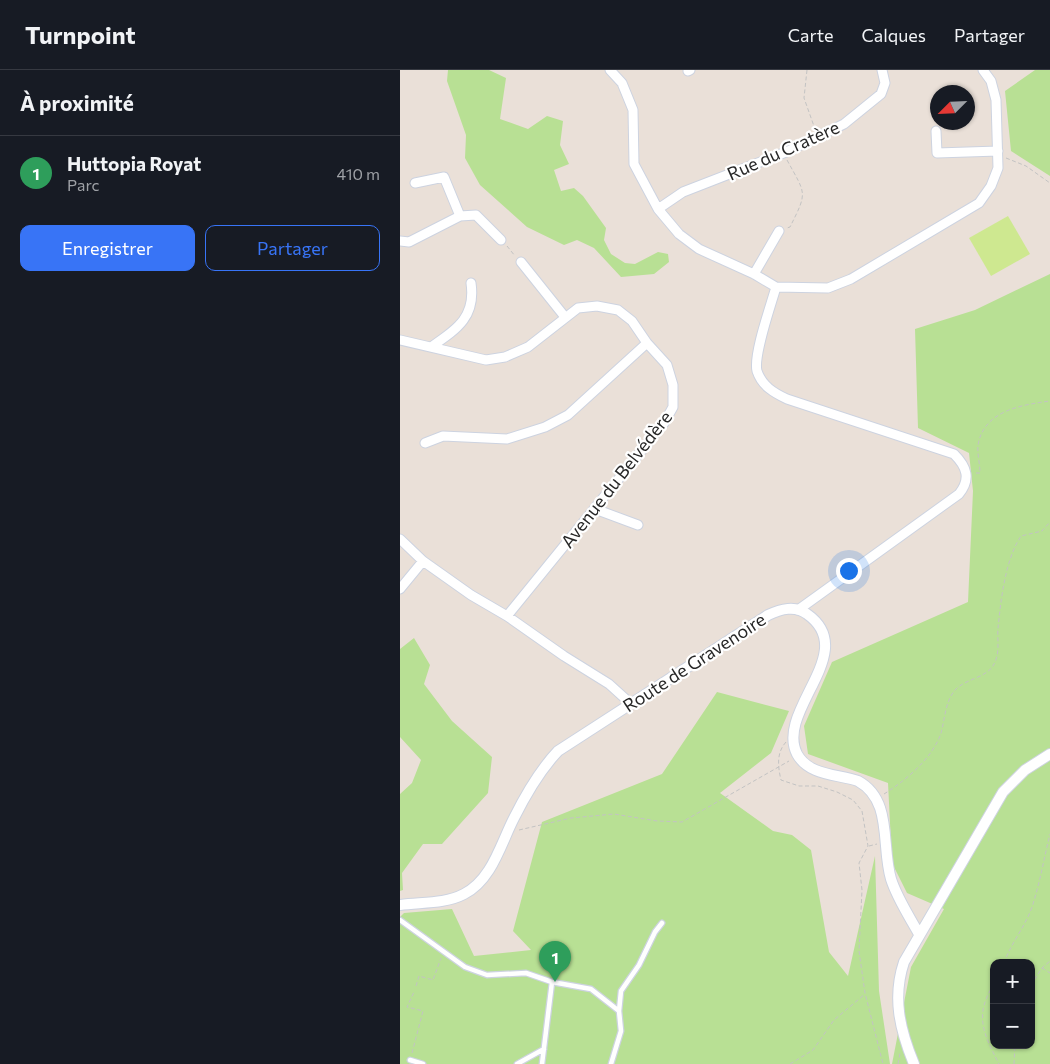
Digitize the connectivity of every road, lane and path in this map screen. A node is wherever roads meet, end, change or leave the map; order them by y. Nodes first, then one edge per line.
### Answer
1 (610, 70) edge
2 (807, 70) edge
3 (882, 70) edge
4 (983, 70) edge
5 (936, 131) dead end
6 (818, 137) junction
7 (783, 154) junction
8 (998, 154) junction
9 (415, 183) dead end
10 (1050, 183) edge
11 (658, 209) junction
12 (460, 216) junction
13 (779, 231) joint
14 (501, 240) joint
15 (400, 241) edge
16 (521, 262) joint
17 (754, 274) junction
18 (471, 282) dead end
19 (776, 287) junction
20 (565, 317) junction
21 (400, 340) edge
22 (647, 343) junction
23 (430, 347) junction
24 (1050, 401) edge
25 (425, 443) dead end
26 (967, 475) junction
27 (595, 509) junction
28 (1050, 522) edge
29 (638, 525) dead end
30 (400, 539) edge
31 (423, 561) junction
32 (400, 589) edge
33 (798, 610) junction
34 (507, 616) junction
35 (630, 703) junction
36 (793, 735) junction
37 (1050, 754) edge
38 (798, 756) junction
39 (779, 768) junction
40 (877, 799) junction
41 (506, 834) junction
42 (1050, 834) edge
43 (400, 905) edge
44 (400, 920) edge
45 (662, 923) dead end
46 (919, 934) junction
47 (443, 953) junction
48 (1005, 959) edge
49 (1050, 960) edge
50 (1042, 968) junction
51 (1050, 973) edge
52 (1035, 979) edge
53 (552, 982) junction
54 (416, 986) dead end
55 (414, 992) dead end
56 (990, 992) edge
57 (865, 993) junction
58 (618, 1011) junction
59 (544, 1049) junction
60 (1015, 1049) edge
61 (410, 1060) joint
62 (423, 1064) edge
63 (517, 1064) edge
64 (542, 1064) edge
65 (611, 1064) edge
66 (790, 1064) edge
67 (883, 1064) edge
68 (914, 1064) edge
69 (999, 1064) edge
70 (1014, 1064) edge

1 - 11 street
2 - 6 path
3 - 6 street, Rue du Cratère
4 - 8 street
5 - 8 street
6 - 7 street, Rue du Cratère
7 - 11 street, Rue du Cratère
7 - 13 path
8 - 10 path
8 - 19 street
9 - 12 street
11 - 17 street
12 - 14 street
12 - 15 street
13 - 17 street
14 - 16 path
16 - 20 street
17 - 19 street
18 - 23 street
19 - 26 street
20 - 22 street, Avenue du Belvédère
20 - 23 street, Avenue du Belvédère
21 - 23 street, Avenue du Belvédère
22 - 25 street
22 - 27 street, Avenue du Belvédère
24 - 26 path
26 - 33 street
27 - 29 street
27 - 34 street, Avenue du Belvédère
28 - 40 path
30 - 31 street
31 - 32 street
31 - 34 street
33 - 35 street, Route de Gravenoire
33 - 36 street
34 - 35 street
35 - 41 street, Route de Gravenoire
36 - 38 street
36 - 39 path
37 - 46 street
38 - 39 path
38 - 40 street
39 - 41 path
39 - 57 path
40 - 46 street
41 - 43 street, Route de Gravenoire
42 - 48 path
44 - 47 lane
45 - 58 lane
46 - 68 street
47 - 53 lane
47 - 54 path
49 - 50 path
50 - 51 path
50 - 52 path
53 - 58 lane
53 - 59 lane
55 - 61 path
56 - 69 path
57 - 66 path
57 - 67 path
58 - 65 lane
59 - 63 lane
59 - 64 lane
60 - 70 path
61 - 62 lane

